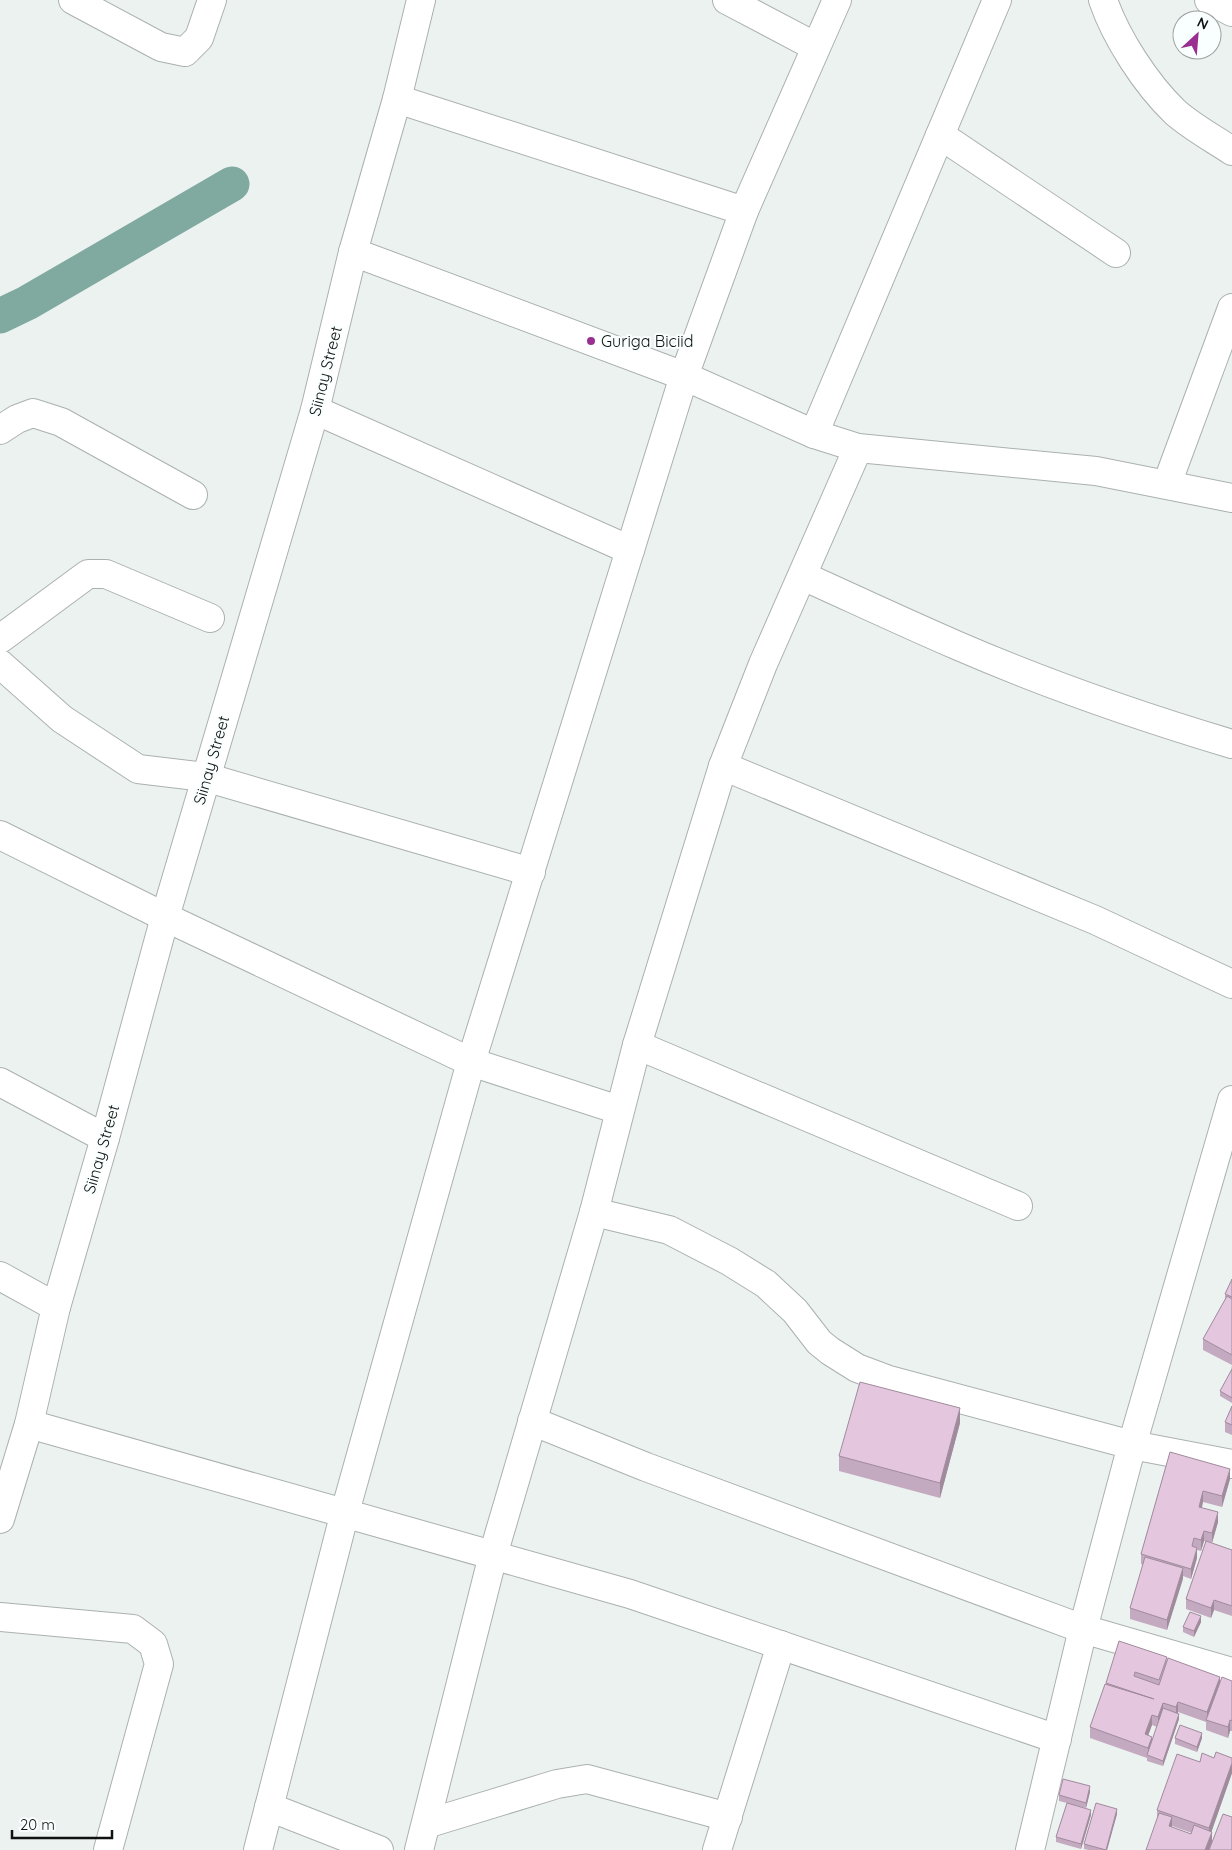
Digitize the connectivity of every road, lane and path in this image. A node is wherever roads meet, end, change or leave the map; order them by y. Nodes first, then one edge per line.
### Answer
1 (73, 0) edge
2 (212, 0) edge
3 (421, 0) edge
4 (728, 0) edge
5 (837, 0) edge
6 (997, 0) edge
7 (1103, 0) edge
8 (1210, 0) edge
9 (1232, 12) edge
10 (816, 47) junction
11 (397, 99) junction
12 (940, 135) junction
13 (1232, 151) edge
14 (744, 211) junction
15 (354, 252) junction
16 (1116, 253) dead end
17 (1232, 308) edge
18 (684, 376) junction
19 (316, 410) junction
20 (0, 430) edge
21 (814, 434) junction
22 (858, 448) junction
23 (1166, 484) junction
24 (193, 495) dead end
25 (1232, 498) edge
26 (630, 550) junction
27 (803, 576) junction
28 (210, 618) dead end
29 (0, 639) edge
30 (0, 664) edge
31 (1232, 744) edge
32 (723, 766) junction
33 (206, 778) junction
34 (0, 835) edge
35 (531, 872) junction
36 (165, 917) junction
37 (1232, 984) edge
38 (637, 1045) junction
39 (471, 1062) junction
40 (0, 1082) edge
41 (1232, 1100) edge
42 (619, 1110) junction
43 (105, 1138) junction
44 (1223, 1170) edge
45 (1018, 1206) dead end
46 (594, 1212) junction
47 (0, 1276) edge
48 (56, 1307) junction
49 (532, 1421) junction
50 (30, 1424) junction
51 (1132, 1445) junction
52 (1232, 1464) edge
53 (345, 1512) junction
54 (0, 1519) edge
55 (493, 1555) junction
56 (0, 1617) edge
57 (1083, 1629) junction
58 (781, 1645) junction
59 (1232, 1672) edge
60 (1057, 1739) junction
61 (269, 1807) junction
62 (728, 1817) junction
63 (422, 1837) edge
64 (108, 1850) edge
65 (258, 1850) edge
66 (379, 1850) edge
67 (717, 1850) edge
68 (1030, 1850) edge

1 - 2 street
3 - 11 street, Siinay Street
4 - 10 street
5 - 10 street
6 - 12 street
7 - 13 street
8 - 9 street
10 - 14 street
11 - 14 street
11 - 15 street, Siinay Street
12 - 16 street
12 - 21 street
14 - 18 street
15 - 18 street
15 - 19 street, Siinay Street
17 - 23 street
18 - 21 street
18 - 26 street
19 - 26 street
19 - 33 street, Siinay Street
20 - 24 street
21 - 22 street
22 - 23 street
22 - 27 street
23 - 25 street
26 - 35 street
27 - 31 street
27 - 32 street
28 - 29 street
30 - 33 street
32 - 37 street
32 - 38 street
33 - 35 street
33 - 36 street, Siinay Street
34 - 36 street
35 - 39 street
36 - 39 street
36 - 43 street, Siinay Street
38 - 42 street
38 - 45 street
39 - 42 street
39 - 53 street
40 - 43 street
41 - 44 street
42 - 46 street
43 - 48 street, Siinay Street
44 - 51 street
46 - 49 street
46 - 51 street
47 - 48 street
48 - 50 street, Siinay Street
49 - 55 street
49 - 57 street
50 - 53 street
50 - 54 street, Siinay Street
51 - 52 street
51 - 57 street
53 - 55 street
53 - 61 street
55 - 58 street
55 - 63 street
56 - 64 street
57 - 59 street
57 - 60 street
58 - 60 street
58 - 62 street
60 - 68 street
61 - 65 street
61 - 66 street
62 - 63 street
62 - 67 street

